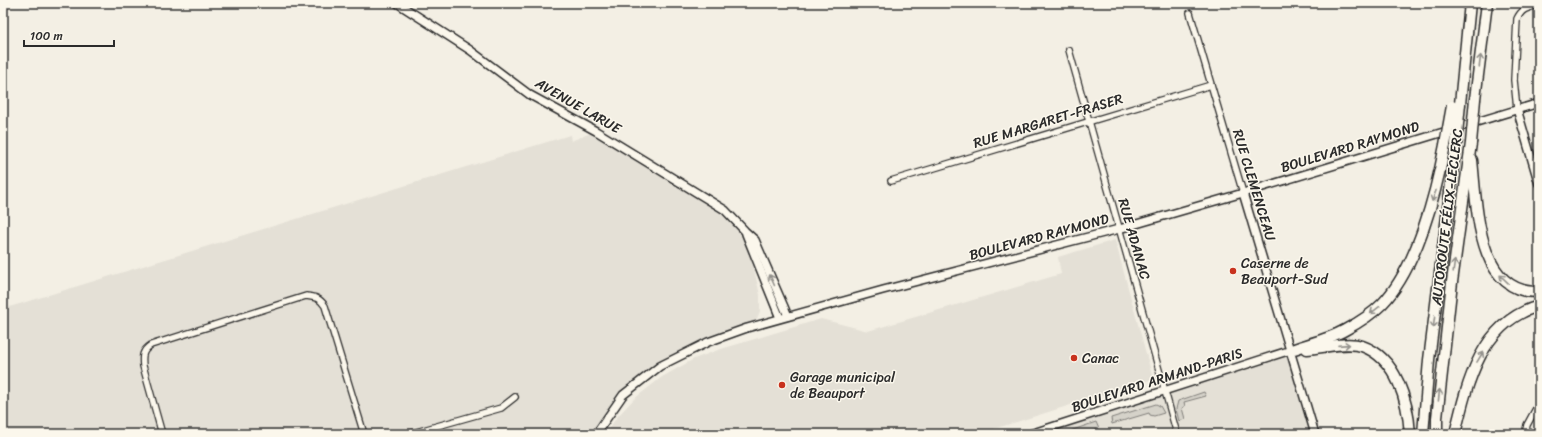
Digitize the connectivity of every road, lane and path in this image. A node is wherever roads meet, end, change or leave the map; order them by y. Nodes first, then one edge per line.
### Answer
1 (397, 3) edge
2 (1470, 3) edge
3 (1487, 3) edge
4 (1539, 5) edge
5 (1190, 13) dead end
6 (1069, 50) dead end
7 (1211, 85) junction
8 (1539, 103) edge
9 (1456, 105) junction
10 (1517, 109) junction
11 (1089, 122) junction
12 (1470, 142) junction
13 (891, 181) dead end
14 (1539, 184) edge
15 (1243, 193) junction
16 (1119, 229) junction
17 (745, 232) junction
18 (1539, 292) edge
19 (1539, 306) edge
20 (788, 316) junction
21 (780, 318) junction
22 (1291, 350) junction
23 (1165, 392) junction
24 (515, 397) dead end
25 (1539, 403) edge
26 (162, 434) edge
27 (364, 434) edge
28 (409, 434) edge
29 (596, 434) edge
30 (1030, 434) edge
31 (1177, 434) edge
32 (1315, 434) edge
33 (1410, 434) edge
34 (1423, 434) edge
35 (1437, 434) edge
36 (1455, 434) edge
37 (1525, 434) edge

1 - 17 street, AVENUE LARUE
2 - 9 highway, AUTOROUTE FÉLIX-LECLERC
12 -> 3 highway, AUTOROUTE FÉLIX-LECLERC, bridge
4 - 10 street
5 - 7 street, RUE CLEMENCEAU
6 - 11 street, RUE ADANAC
7 - 11 street, RUE MARGARET-FRASER
7 - 15 street, RUE CLEMENCEAU
8 - 10 street, BOULEVARD RAYMOND
9 -> 22 highway, bridge
9 -> 34 highway, AUTOROUTE FÉLIX-LECLERC, bridge
10 - 14 street
10 - 15 street, BOULEVARD RAYMOND
11 - 13 street, RUE MARGARET-FRASER
11 - 16 street, RUE ADANAC
18 -> 12 highway
35 -> 12 highway, AUTOROUTE FÉLIX-LECLERC
15 - 16 street, BOULEVARD RAYMOND
15 - 22 street, RUE CLEMENCEAU
16 - 20 street, BOULEVARD RAYMOND
16 - 23 street, RUE ADANAC
20 -> 17 street, AVENUE LARUE
17 - 21 street, AVENUE LARUE
36 -> 19 highway
20 - 21 street, BOULEVARD RAYMOND
21 - 29 street, BOULEVARD RAYMOND
22 - 23 street, BOULEVARD ARMAND-PARIS
22 - 32 street, RUE CLEMENCEAU
22 -> 33 highway
23 - 30 street, BOULEVARD ARMAND-PARIS
23 - 31 street, RUE ADANAC
24 - 28 street
25 - 37 street
26 - 27 street

